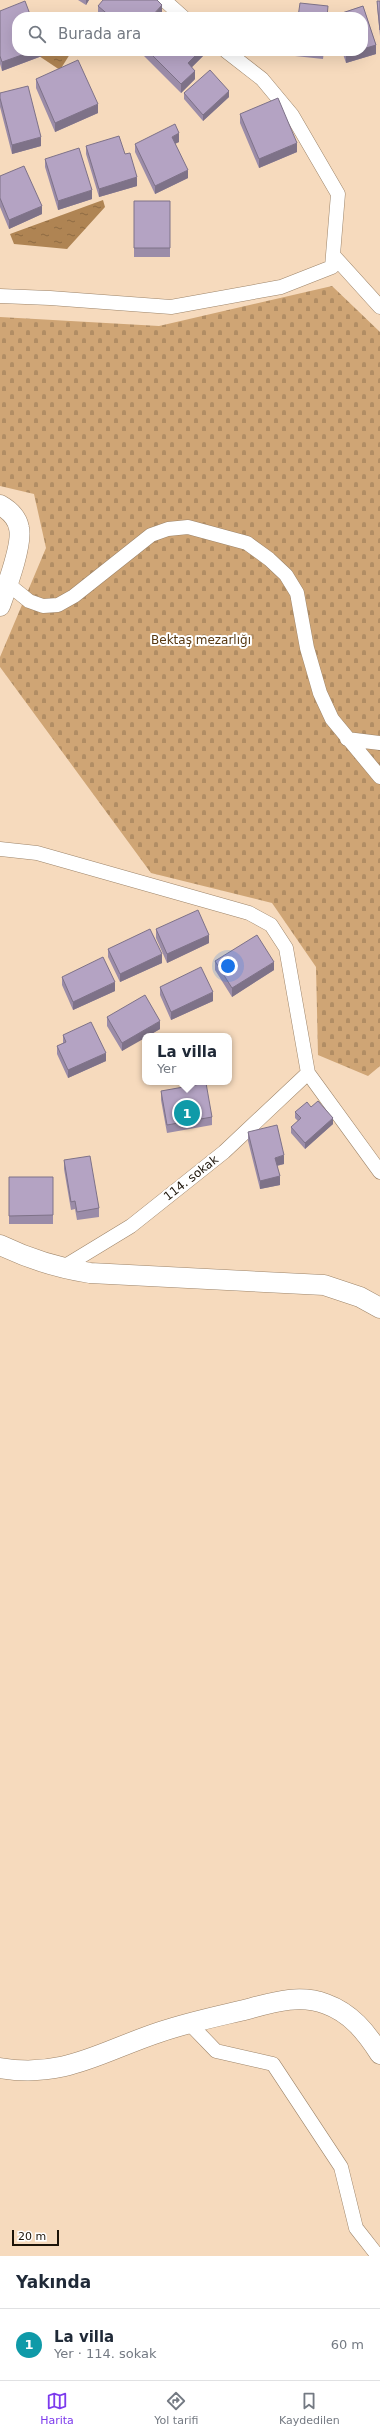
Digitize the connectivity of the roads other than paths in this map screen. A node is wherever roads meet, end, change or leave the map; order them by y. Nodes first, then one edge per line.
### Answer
1 (164, 0) edge
2 (177, 12) edge
3 (232, 56) edge
4 (333, 255) junction
5 (0, 296) edge
6 (380, 307) edge
7 (0, 504) edge
8 (8, 584) junction
9 (0, 606) edge
10 (347, 739) junction
11 (380, 743) edge
12 (380, 777) edge
13 (0, 849) edge
14 (308, 1073) junction
15 (380, 1172) edge
16 (0, 1244) edge
17 (62, 1268) junction
18 (380, 1308) edge
19 (189, 2023) junction
20 (380, 2054) edge
21 (0, 2068) edge
22 (378, 2256) edge

1 - 2 street
3 - 4 street
4 - 5 street
4 - 6 street
7 - 8 street
8 - 9 street
8 - 10 street
10 - 11 street
10 - 12 street
13 - 14 street
14 - 15 street
14 - 17 street, 114. sokak
16 - 17 street
17 - 18 street
19 - 20 street
19 - 21 street
19 - 22 street

